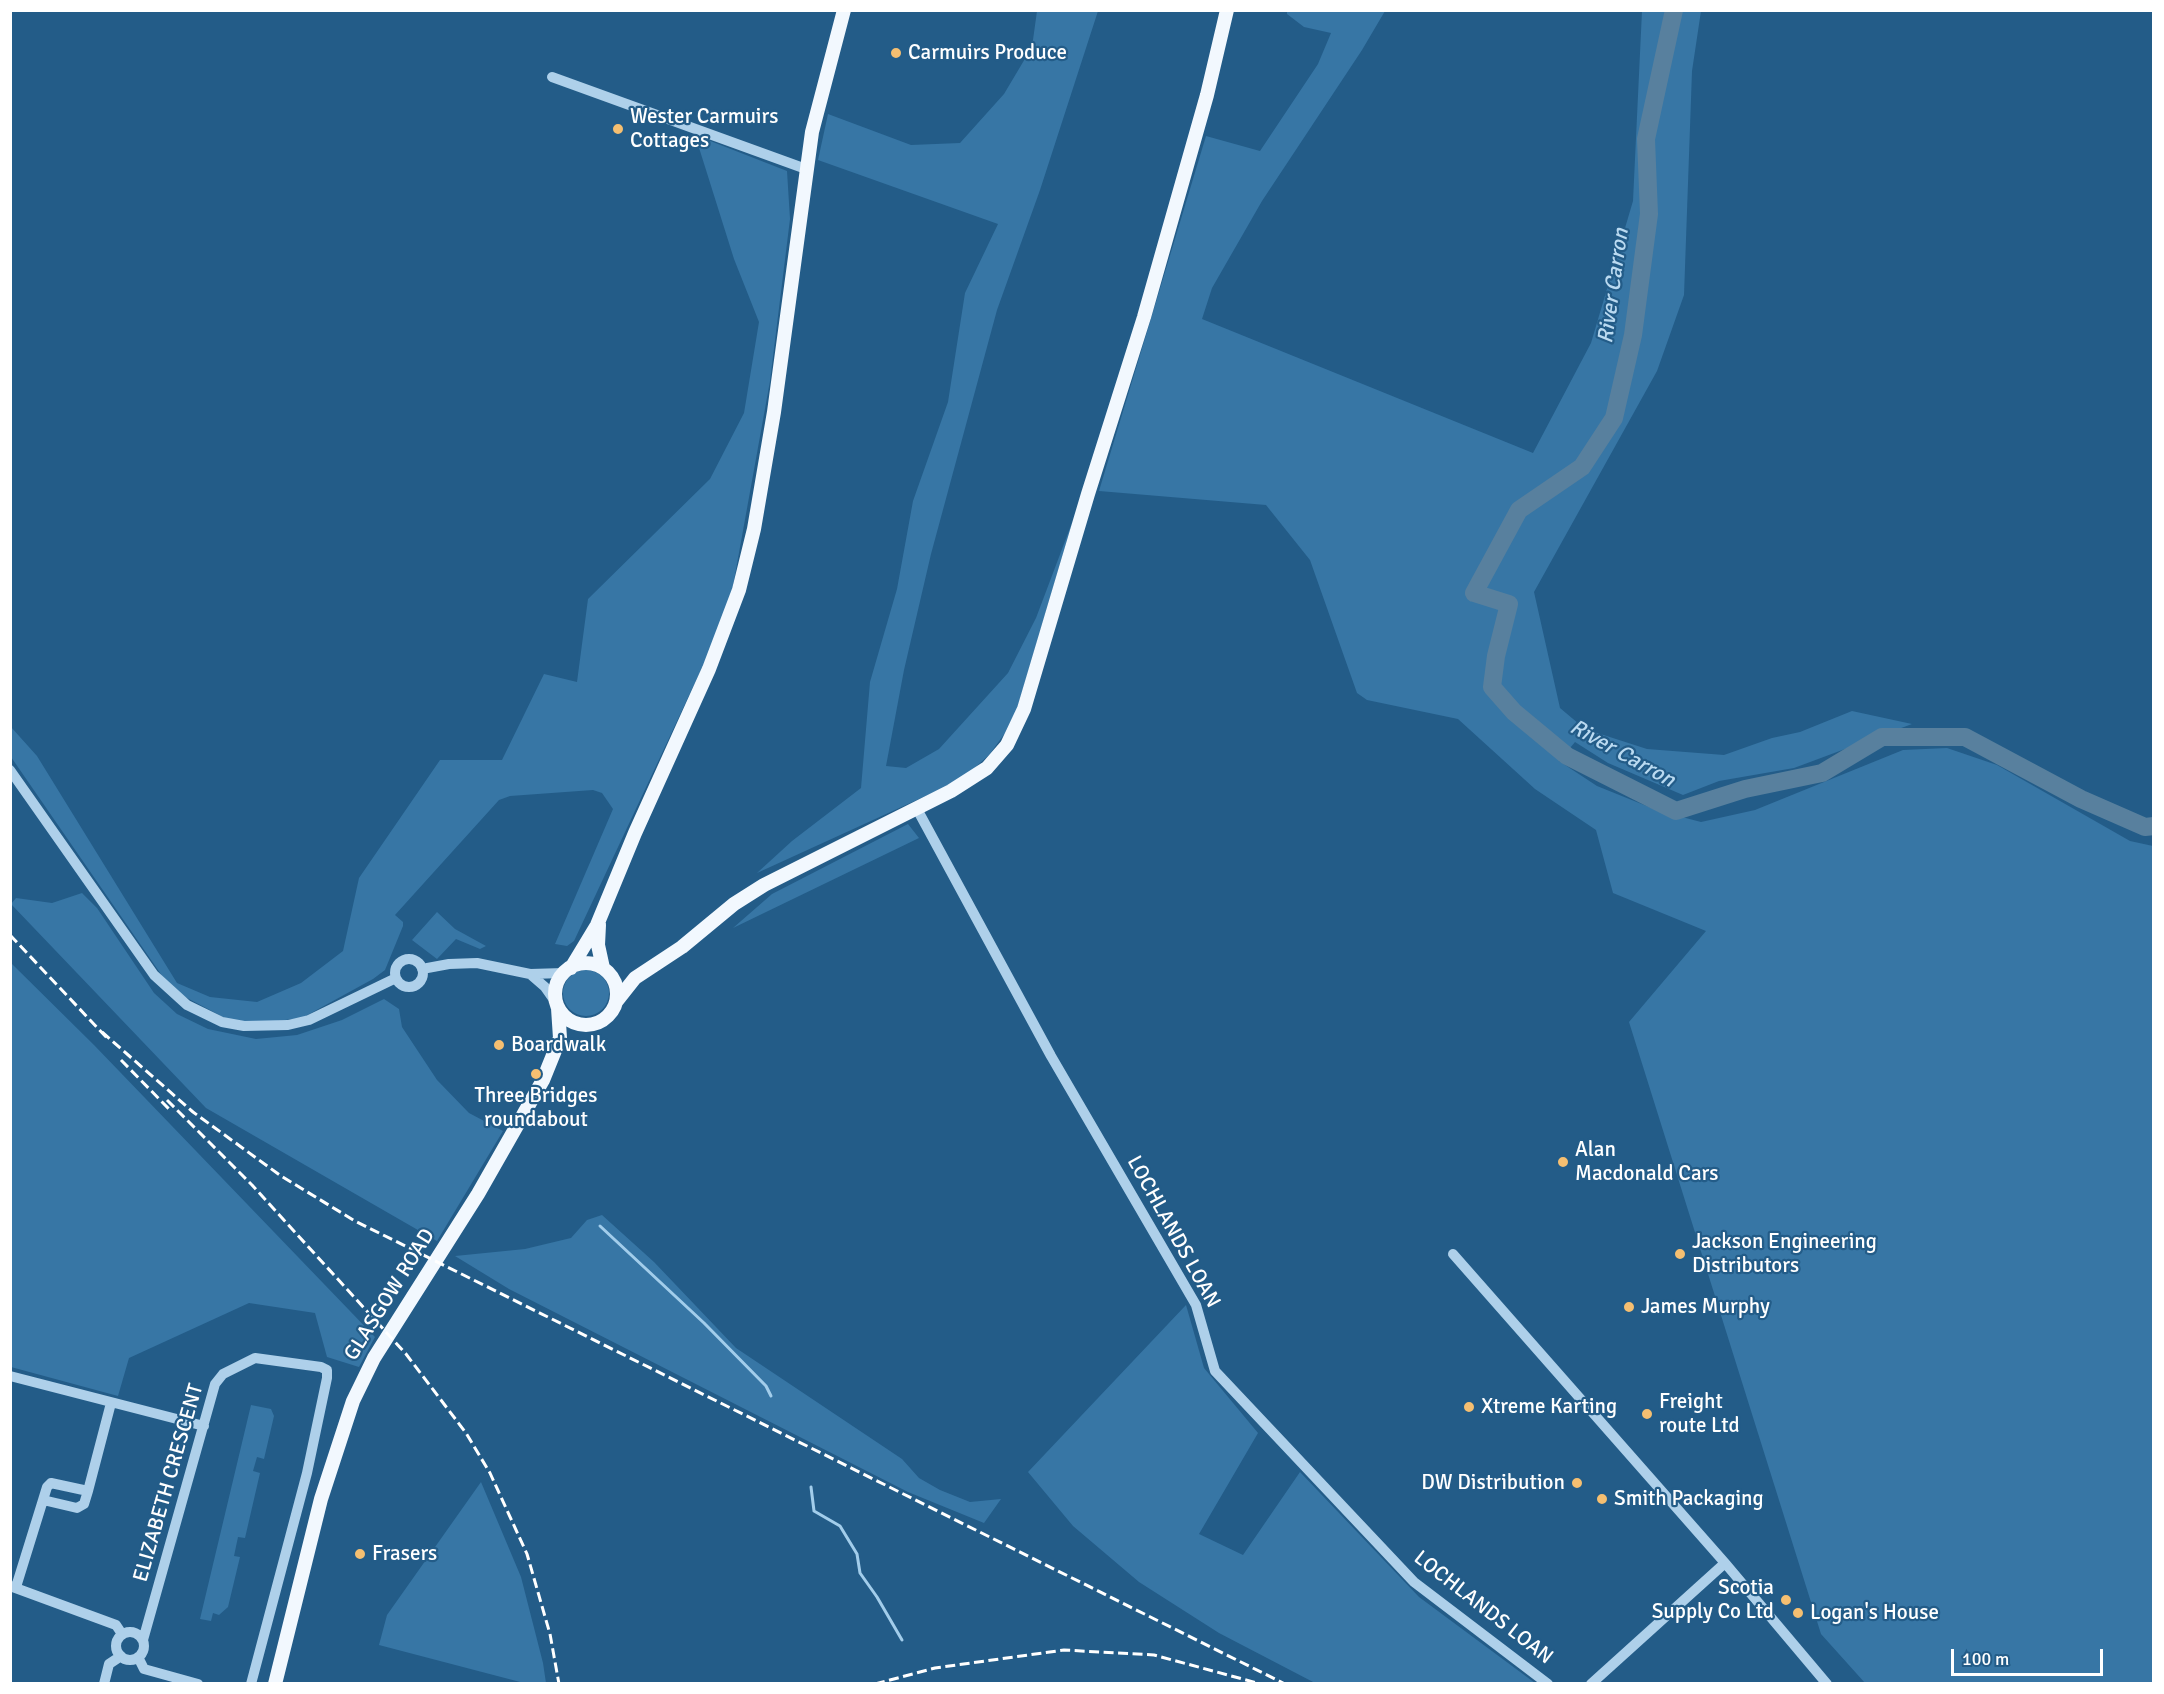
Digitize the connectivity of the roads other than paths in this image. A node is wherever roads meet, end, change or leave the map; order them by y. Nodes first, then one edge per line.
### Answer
1 (844, 10) edge
2 (1227, 10) edge
3 (552, 77) dead end
4 (806, 169) junction
5 (10, 770) edge
6 (917, 809) junction
7 (602, 914) junction
8 (658, 963) junction
9 (422, 969) junction
10 (567, 970) junction
11 (605, 970) junction
12 (530, 974) junction
13 (396, 978) junction
14 (616, 1002) junction
15 (558, 1006) junction
16 (585, 1025) junction
17 (555, 1053) junction
18 (1453, 1254) dead end
19 (327, 1370) joint
20 (10, 1376) edge
21 (111, 1402) junction
22 (204, 1426) junction
23 (88, 1491) junction
24 (43, 1500) junction
25 (1725, 1563) junction
26 (281, 1571) junction
27 (301, 1577) junction
28 (13, 1586) edge
29 (122, 1634) junction
30 (143, 1640) junction
31 (121, 1656) junction
32 (138, 1657) junction
33 (104, 1683) edge
34 (198, 1683) edge
35 (251, 1683) edge
36 (275, 1683) edge
37 (1548, 1683) edge
38 (1591, 1683) edge
39 (1827, 1683) edge

1 - 4 main road
2 - 6 main road
3 - 4 street
4 - 7 main road
5 - 13 street
6 - 8 main road
6 - 37 street, LOCHLANDS LOAN
7 - 10 main road
7 - 11 main road
8 - 11 main road
8 - 14 main road
9 - 12 street
9 - 13 street
9 - 13 street
10 - 11 main road
10 - 12 street
10 - 15 main road
11 - 14 main road
12 - 15 street
14 - 16 main road
15 - 16 main road
15 - 17 main road
16 - 17 main road
17 - 27 main road, GLASGOW ROAD
18 - 25 street
19 - 22 street, ELIZABETH CRESCENT
19 - 26 street, GLASGOW ROAD
20 - 21 street
21 - 22 street
21 - 23 street
22 - 30 street, ELIZABETH CRESCENT
23 - 24 street
23 - 24 street
24 - 28 street
25 - 38 street
25 - 39 street
26 - 27 street
26 - 35 street, GLASGOW ROAD
27 - 36 main road, GLASGOW ROAD
28 - 29 street
29 - 30 street
29 - 31 street
30 - 32 street
31 - 32 street
31 - 33 street
32 - 34 street

